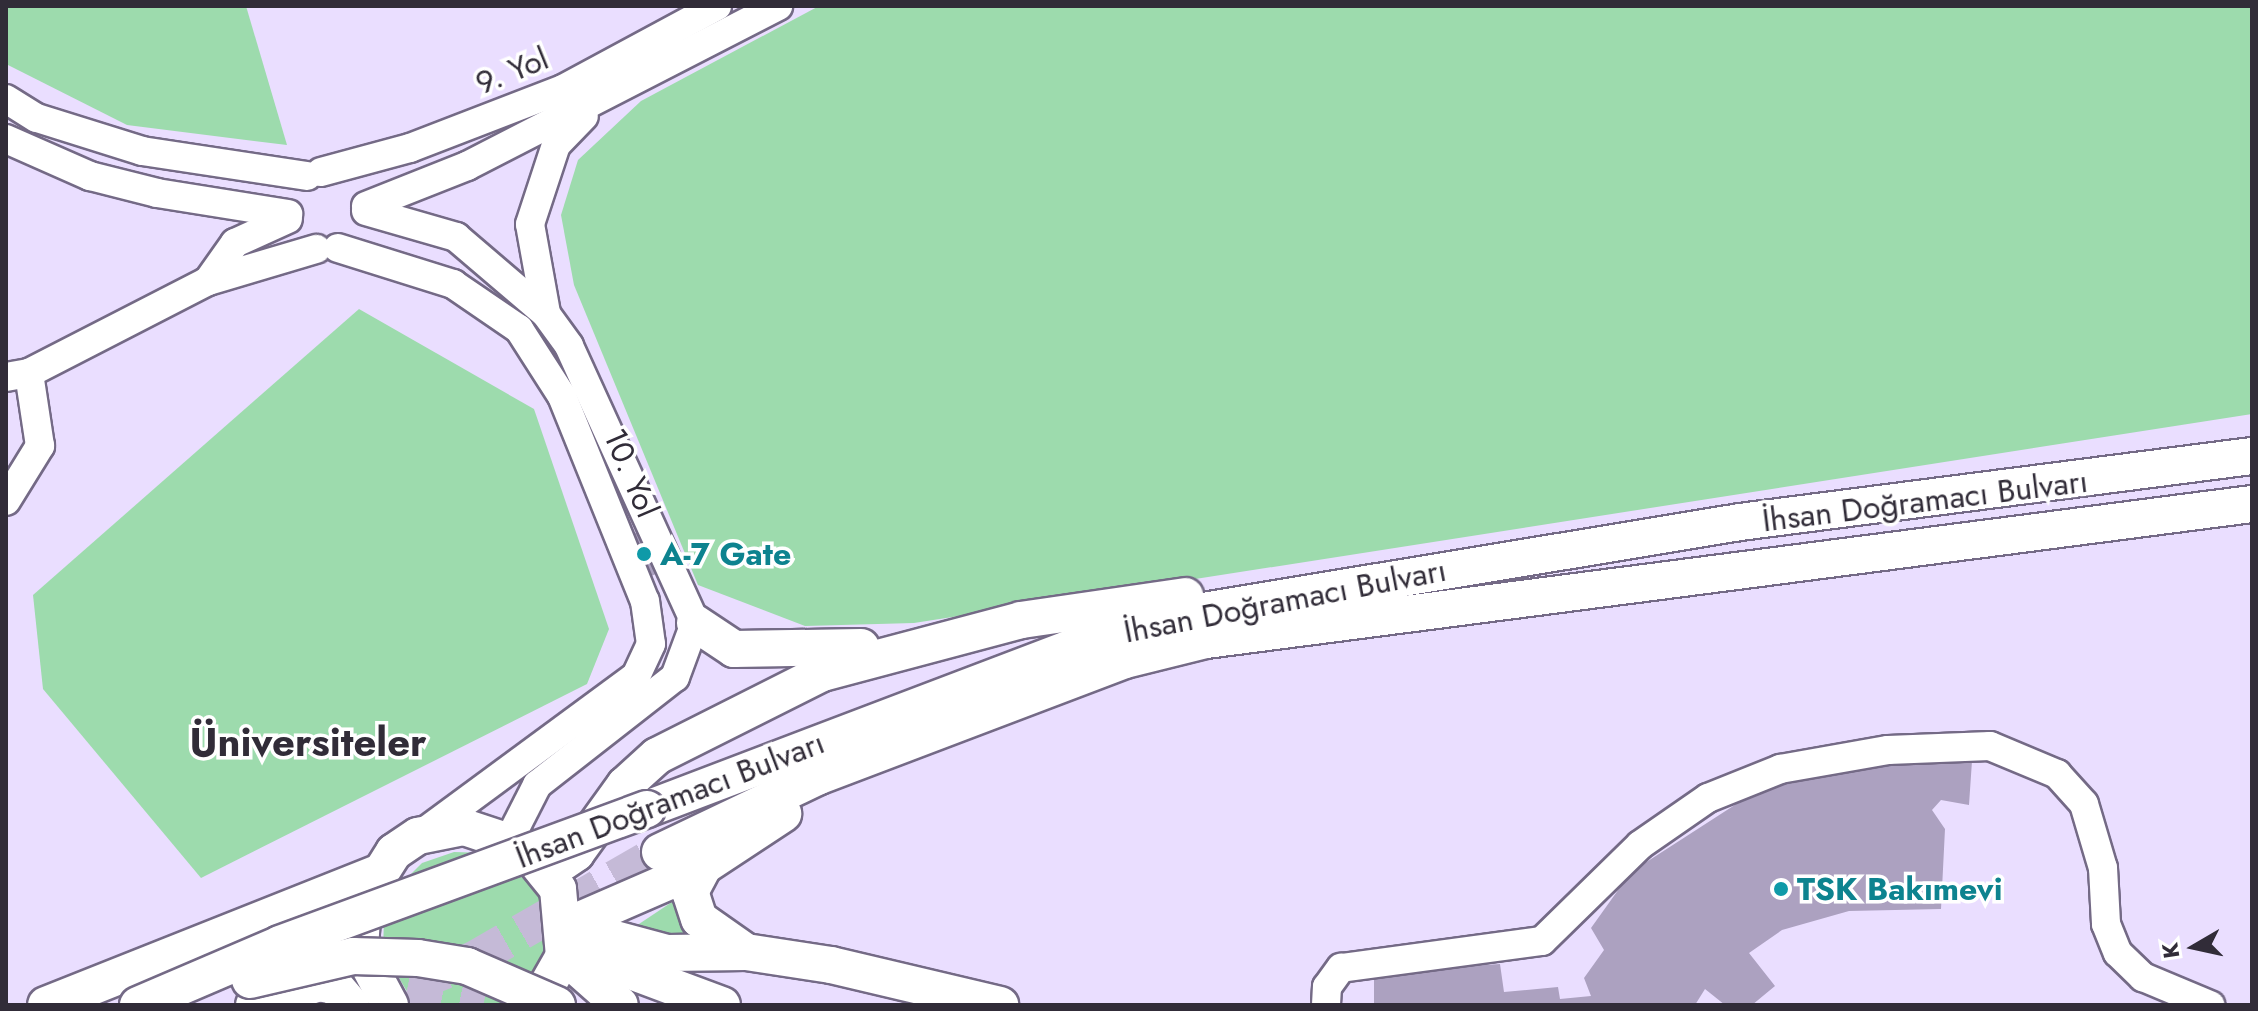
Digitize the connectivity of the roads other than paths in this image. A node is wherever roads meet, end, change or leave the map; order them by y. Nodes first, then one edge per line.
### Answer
1 (717, 6) edge
2 (778, 6) edge
3 (6, 99) edge
4 (599, 101) junction
5 (6, 139) edge
6 (314, 174) junction
7 (366, 209) junction
8 (288, 216) junction
9 (327, 248) junction
10 (208, 281) junction
11 (546, 314) junction
12 (18, 375) edge
13 (2252, 456) edge
14 (6, 501) edge
15 (2252, 504) edge
16 (643, 510) junction
17 (617, 526) junction
18 (1516, 557) junction
19 (677, 583) junction
20 (645, 601) junction
21 (1488, 602) junction
22 (695, 623) junction
23 (914, 645) junction
24 (418, 836) junction
25 (510, 838) junction
26 (660, 852) tunnel mouth
27 (704, 866) junction
28 (548, 872) junction
29 (375, 874) junction
30 (359, 929) junction
31 (565, 941) junction
32 (746, 952) junction
33 (319, 983) junction
34 (46, 1005) edge
35 (138, 1005) edge
36 (176, 1005) edge
37 (254, 1005) edge
38 (351, 1005) edge
39 (390, 1005) tunnel mouth
40 (536, 1005) edge
41 (557, 1005) edge
42 (620, 1005) edge
43 (722, 1005) edge
44 (1000, 1005) edge
45 (1326, 1005) edge
46 (2210, 1005) edge

1 - 6 street, 9. Yol
2 - 4 street, 9. Yol
3 - 6 street
4 - 7 street, 9. Yol
4 - 11 street, 9. Yol
5 - 8 street
6 - 7 street
6 - 8 street
7 - 9 street
7 - 11 street, 10. Yol
8 - 9 street, 10. Yol
8 - 10 street
9 - 10 street
9 - 17 street, 10. Yol
10 - 12 street
11 - 16 street, 10. Yol
12 - 14 street
13 - 18 main road, İhsan Doğramacı Bulvarı
15 - 21 main road, İhsan Doğramacı Bulvarı
16 - 17 street
16 - 19 street, 10. Yol
17 - 20 street, 10. Yol
18 - 23 main road
18 - 35 main road, İhsan Doğramacı Bulvarı, bridge
19 - 20 street
19 - 22 street, 10. Yol
20 - 24 street, 10. Yol
21 - 26 main road, İhsan Doğramacı Bulvarı
21 - 27 main road
22 - 23 main road
22 - 25 street
23 - 28 main road
24 - 25 main road
24 - 29 main road
25 - 28 main road
27 - 31 main road
27 - 32 main road
28 - 31 main road
29 - 30 main road
29 - 34 main road
30 - 33 main road
30 - 39 main road
31 - 32 main road
31 - 40 main road
31 - 42 main road
31 - 43 main road
32 - 44 main road
33 - 37 main road
33 - 38 main road
36 - 41 main road, bridge
45 - 46 street

